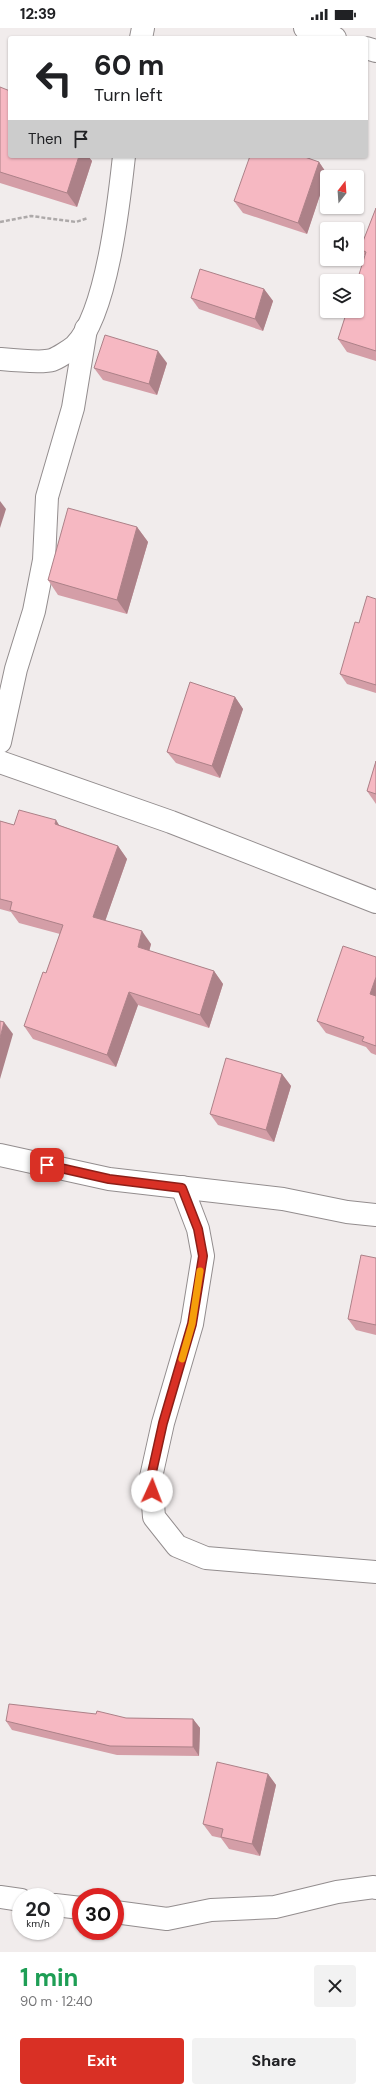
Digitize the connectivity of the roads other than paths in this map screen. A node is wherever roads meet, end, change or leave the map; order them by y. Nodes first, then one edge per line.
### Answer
1 (305, 28) edge
2 (329, 36) edge
3 (124, 158) edge
4 (86, 330) junction
5 (0, 359) edge
6 (0, 742) edge
7 (0, 762) edge
8 (376, 902) edge
9 (0, 1155) edge
10 (182, 1188) junction
11 (376, 1215) edge
12 (376, 1572) edge
13 (376, 1888) edge
14 (0, 1897) edge
15 (12, 1899) edge
16 (124, 1913) edge

1 - 2 street
3 - 4 street
4 - 5 street
4 - 6 street
7 - 8 street
9 - 10 street
10 - 11 street
10 - 12 street
13 - 16 street
14 - 15 street

